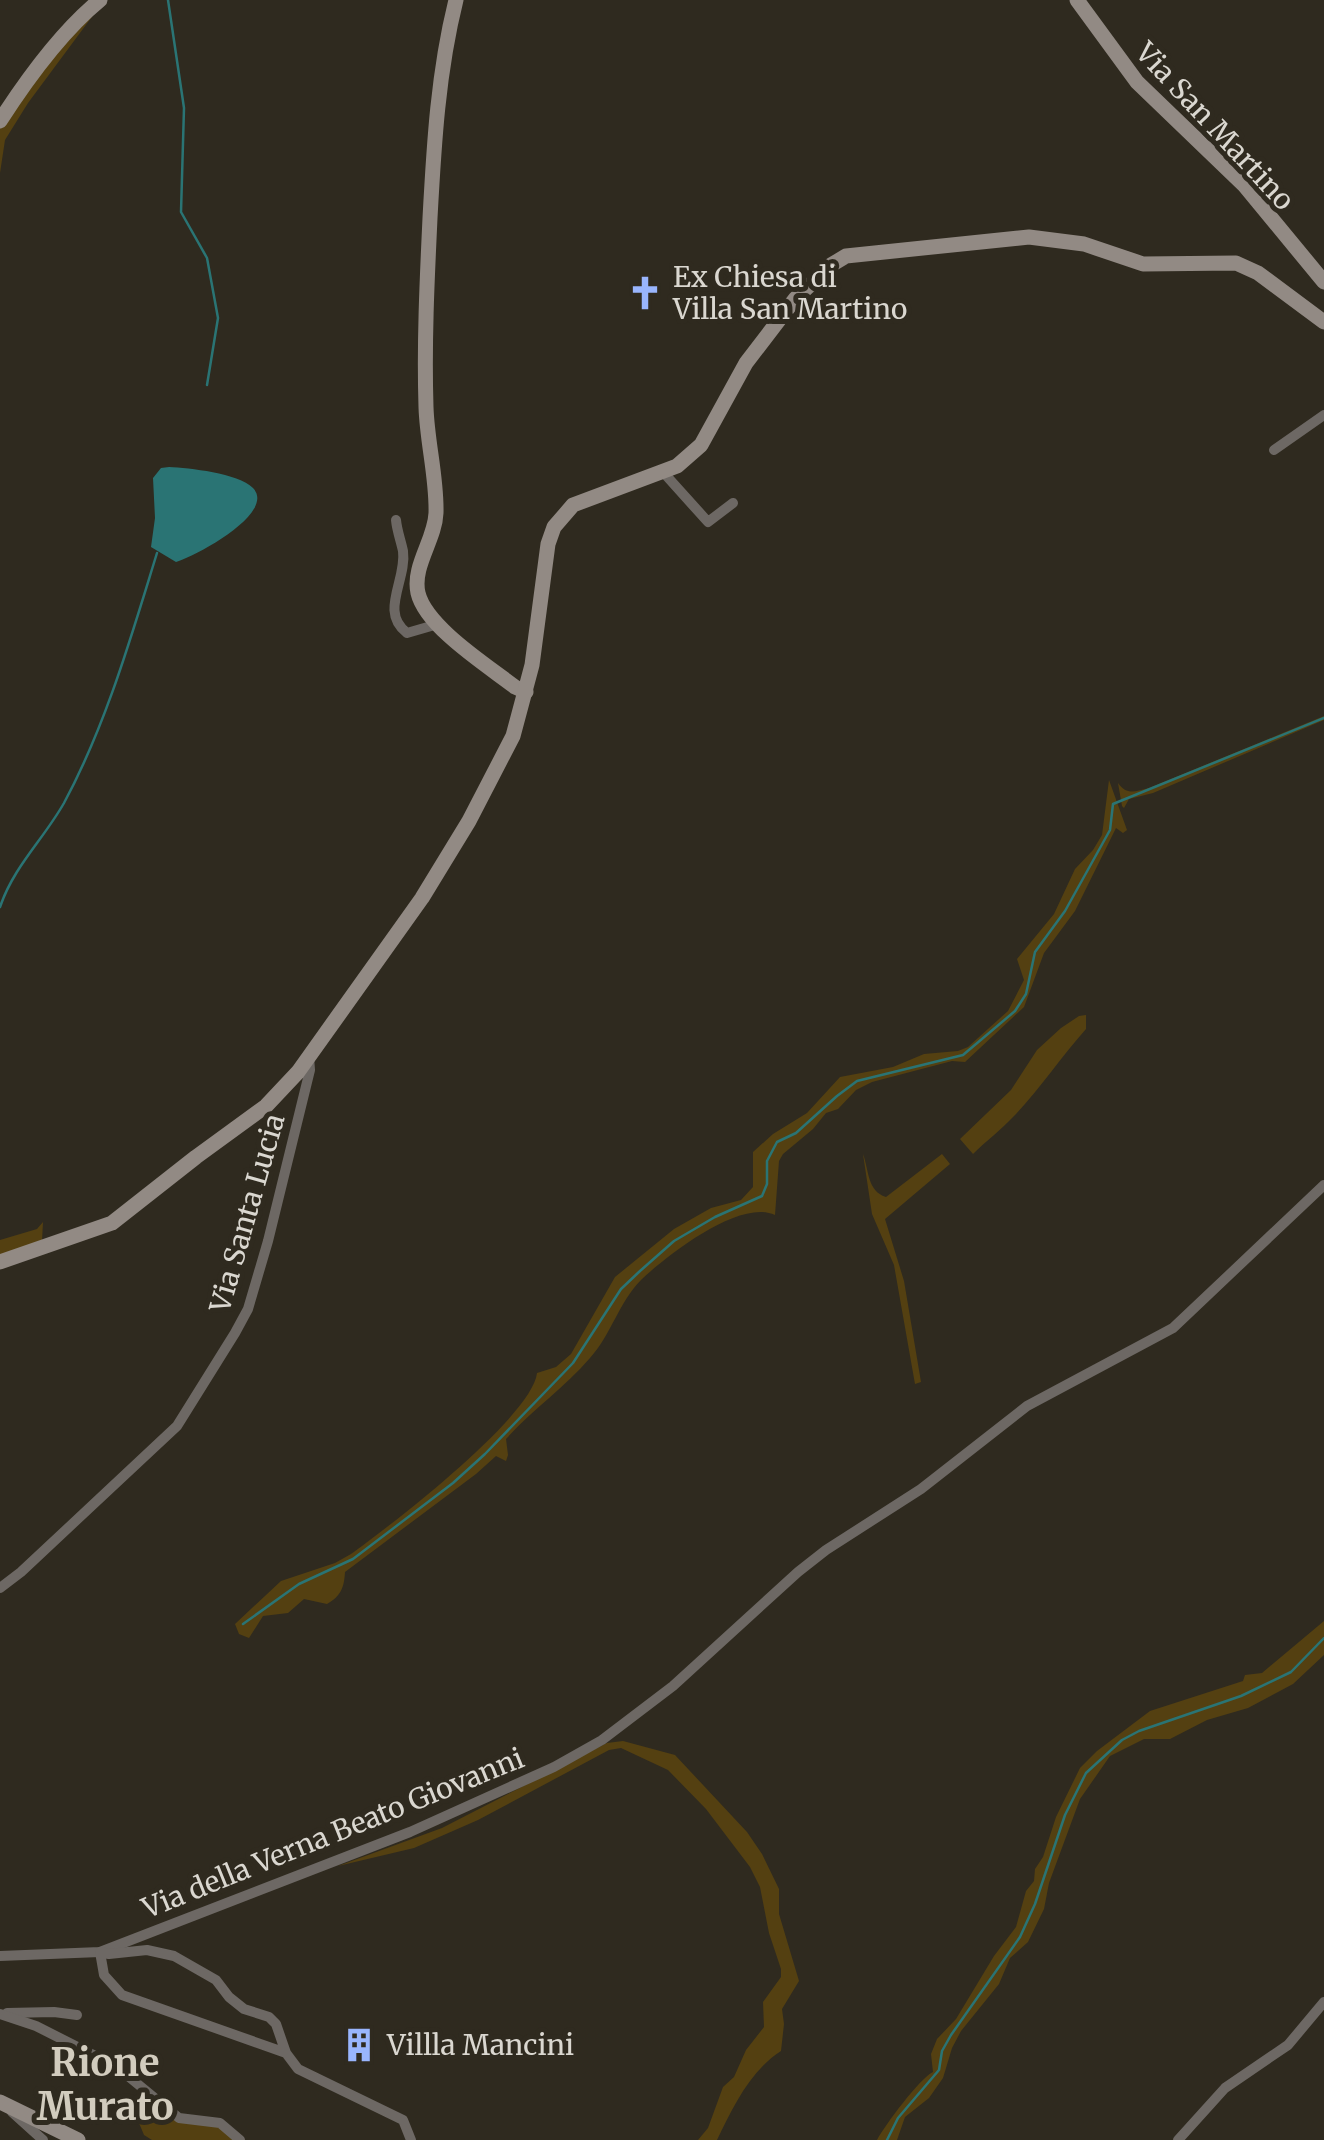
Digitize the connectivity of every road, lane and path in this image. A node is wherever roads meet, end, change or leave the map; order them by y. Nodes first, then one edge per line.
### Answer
1 (100, 0) edge
2 (456, 0) edge
3 (1076, 0) edge
4 (0, 121) edge
5 (1324, 282) edge
6 (1324, 322) edge
7 (1324, 415) edge
8 (1274, 450) dead end
9 (663, 472) junction
10 (732, 504) dead end
11 (396, 520) dead end
12 (438, 624) junction
13 (526, 692) junction
14 (309, 1056) junction
15 (1324, 1185) edge
16 (0, 1262) edge
17 (0, 1588) edge
18 (100, 1952) junction
19 (0, 1956) edge
20 (1324, 2002) edge
21 (3, 2014) edge
22 (77, 2015) dead end
23 (286, 2053) junction
24 (2, 2104) edge
25 (43, 2140) edge
26 (78, 2140) edge
27 (240, 2140) edge
28 (411, 2140) edge
29 (1178, 2140) edge

1 - 4 main road
2 - 12 main road
3 - 5 main road, Via San Martino
6 - 9 main road
7 - 8 street
9 - 10 street
9 - 13 main road
11 - 12 street
12 - 13 main road
13 - 14 main road
14 - 16 main road
14 - 17 street, Via Santa Lucia
15 - 18 street, Via della Verna Beato Giovanni
18 - 19 street, Via della Verna Beato Giovanni
18 - 23 street
18 - 23 street
20 - 29 street
21 - 22 street
21 - 27 street
23 - 28 street
24 - 25 street
24 - 26 main road

